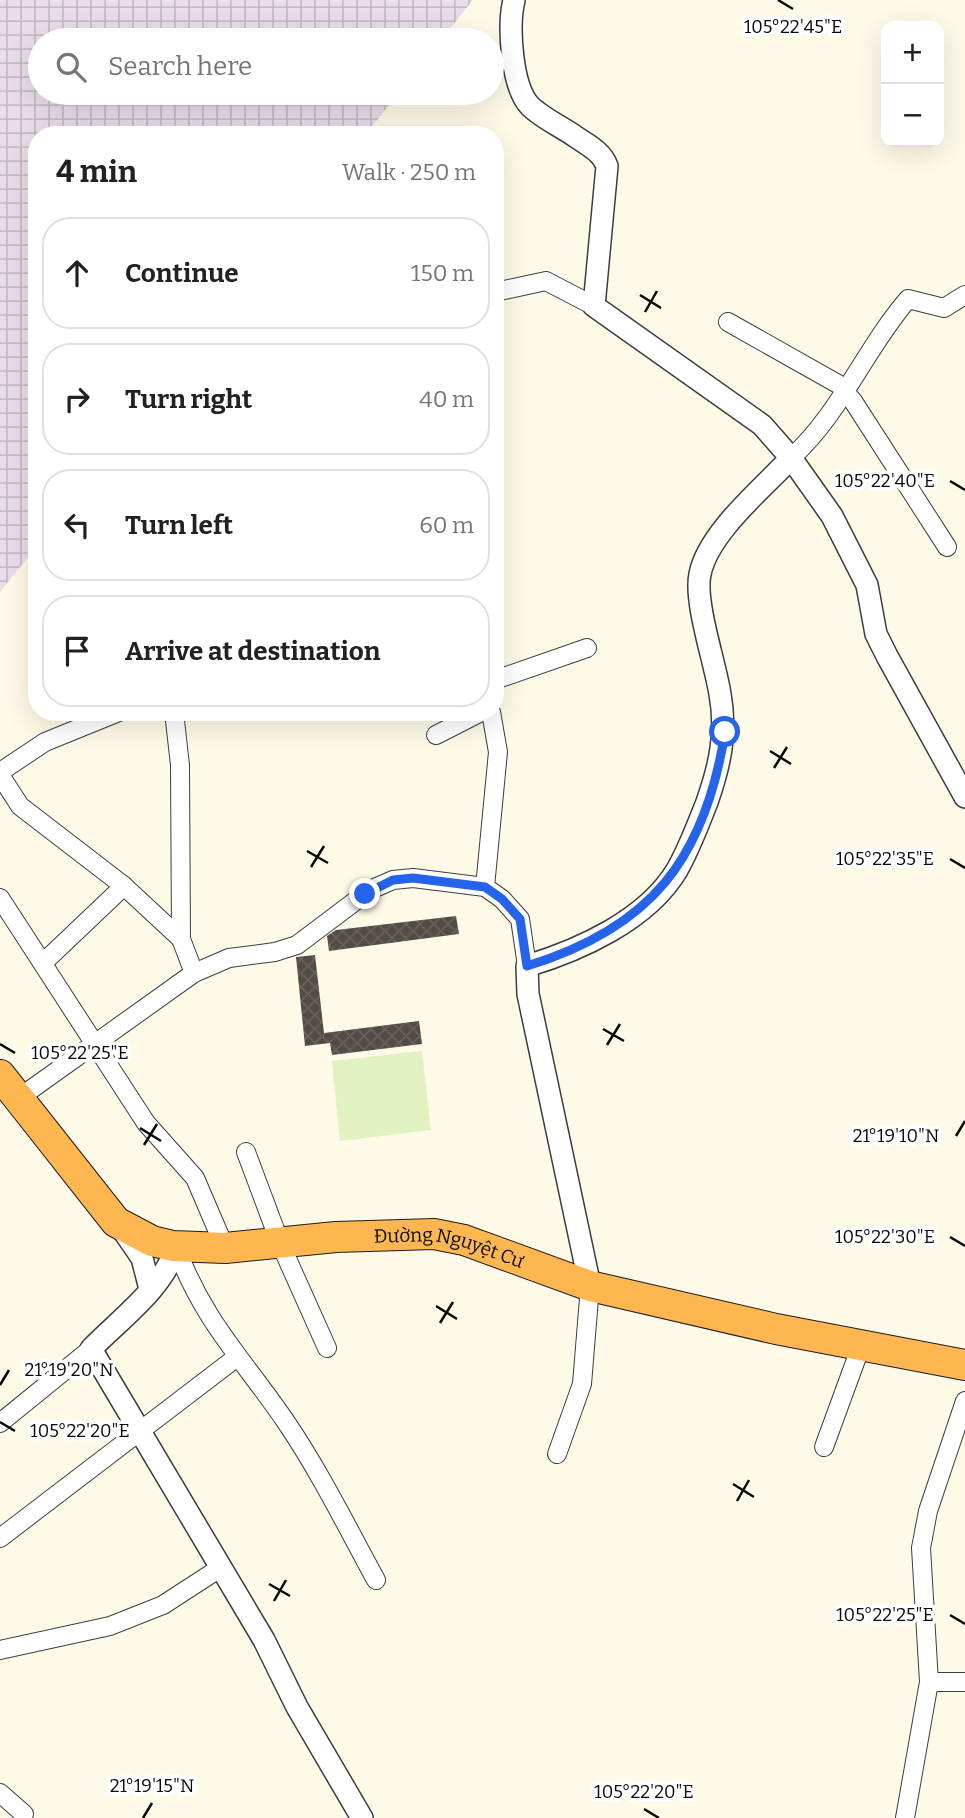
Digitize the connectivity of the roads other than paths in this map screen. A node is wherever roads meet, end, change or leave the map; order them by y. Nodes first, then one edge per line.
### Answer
1 (514, 0) edge
2 (504, 290) edge
3 (965, 295) edge
4 (594, 306) junction
5 (728, 322) dead end
6 (844, 389) junction
7 (792, 458) junction
8 (947, 547) dead end
9 (587, 648) dead end
10 (504, 677) edge
11 (97, 721) edge
12 (175, 721) edge
13 (463, 721) edge
14 (493, 721) edge
15 (436, 735) dead end
16 (0, 773) edge
17 (965, 797) edge
18 (124, 886) junction
19 (485, 887) junction
20 (0, 898) edge
21 (181, 939) junction
22 (44, 962) junction
23 (527, 966) junction
24 (194, 973) junction
25 (96, 1045) junction
26 (0, 1075) edge
27 (19, 1098) junction
28 (246, 1152) dead end
29 (116, 1222) junction
30 (280, 1243) junction
31 (176, 1247) junction
32 (225, 1248) junction
33 (590, 1286) junction
34 (150, 1289) junction
35 (861, 1346) junction
36 (327, 1348) dead end
37 (91, 1349) junction
38 (237, 1357) junction
39 (965, 1365) edge
40 (965, 1401) edge
41 (0, 1423) edge
42 (139, 1431) junction
43 (824, 1447) dead end
44 (557, 1454) dead end
45 (0, 1538) edge
46 (220, 1568) junction
47 (376, 1580) dead end
48 (0, 1650) edge
49 (929, 1682) junction
50 (965, 1682) edge
51 (0, 1793) edge
52 (24, 1814) dead end
53 (362, 1818) edge
54 (905, 1818) edge

1 - 4 street
2 - 4 street
3 - 6 street
4 - 7 street
5 - 6 street
6 - 7 street
6 - 8 street
7 - 17 street
7 - 23 street
9 - 10 street
11 - 16 street
12 - 21 street
13 - 15 street
14 - 19 street
16 - 18 street
18 - 21 street
18 - 22 street
19 - 23 street
19 - 24 street
20 - 22 street
21 - 24 street
22 - 25 street
23 - 33 street
24 - 25 street
25 - 27 street
25 - 32 street
26 - 27 highway, Đường Nguyệt Cư
27 - 29 highway, Đường Nguyệt Cư
28 - 30 street
29 - 31 highway, Đường Nguyệt Cư
29 - 34 street
30 - 32 highway, Đường Nguyệt Cư
30 - 33 highway, Đường Nguyệt Cư
30 - 36 street
31 - 32 highway, Đường Nguyệt Cư
31 - 34 street
31 - 38 street
33 - 35 highway, Đường Nguyệt Cư
33 - 44 street
34 - 37 street
35 - 39 highway, Đường Nguyệt Cư
35 - 43 street
37 - 41 street
37 - 42 street
38 - 42 street
38 - 47 street
40 - 49 street
42 - 45 street
42 - 46 street
46 - 48 street
46 - 53 street
49 - 50 street
49 - 54 street
51 - 52 street

